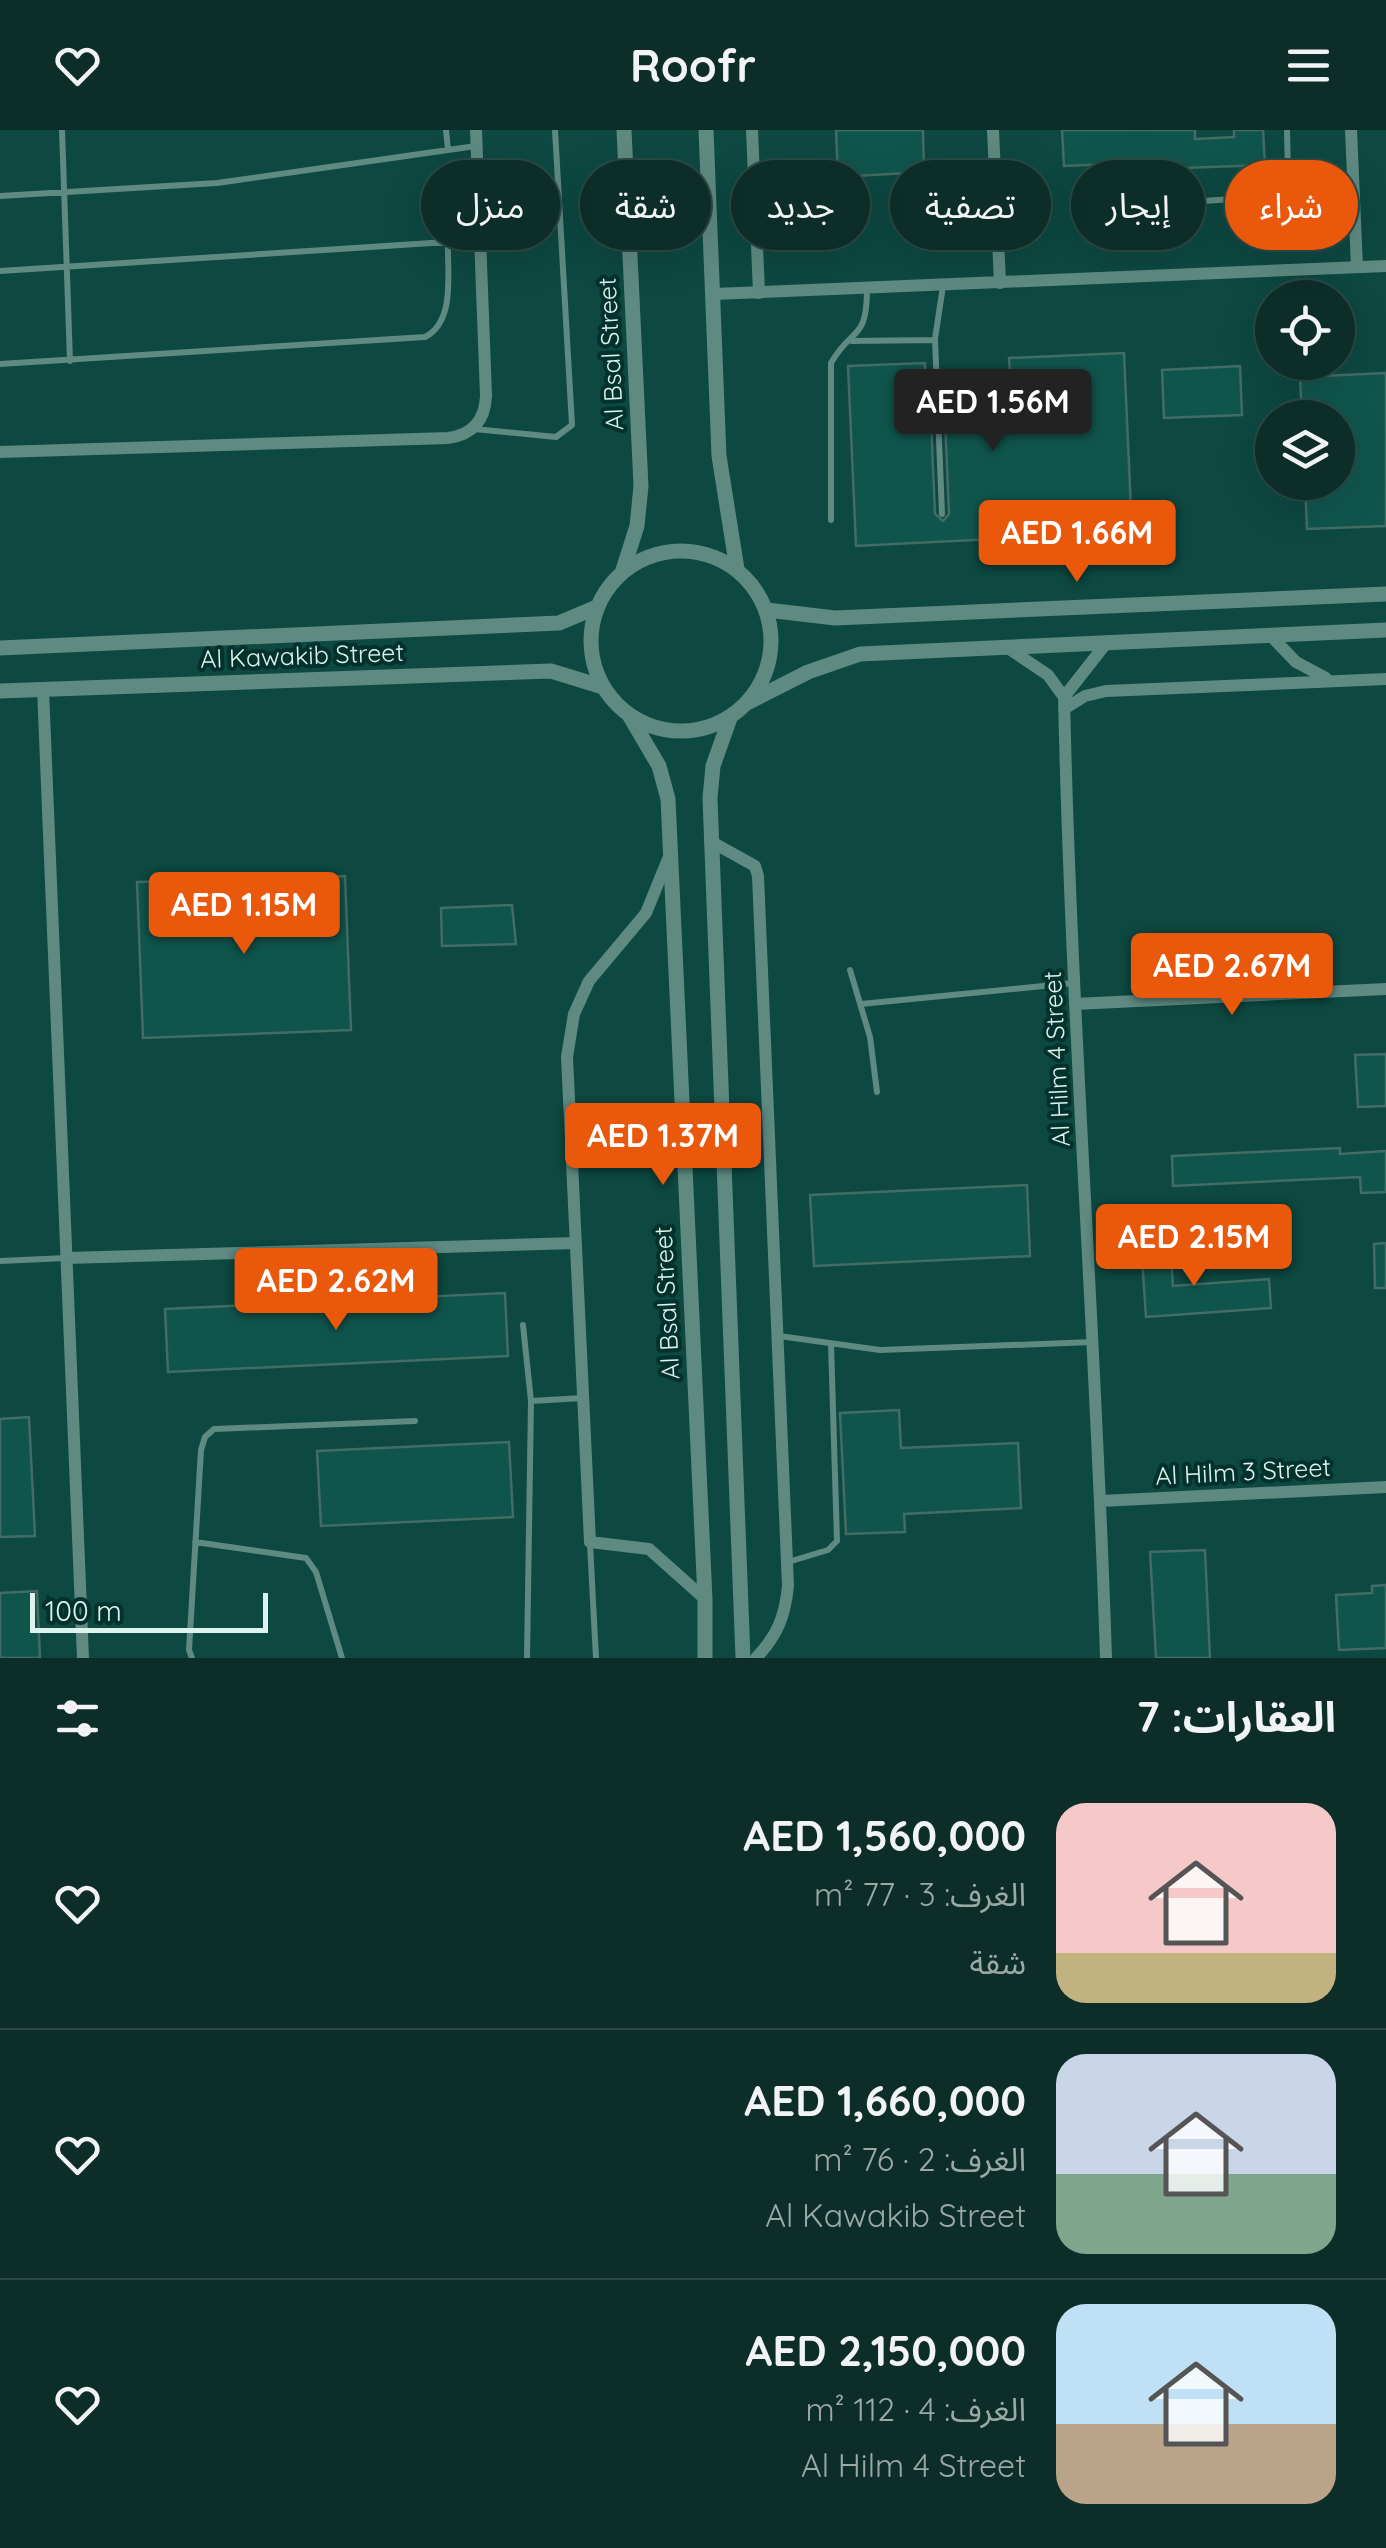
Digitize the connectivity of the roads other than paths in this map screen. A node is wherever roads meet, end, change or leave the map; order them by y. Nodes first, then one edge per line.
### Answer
1 (62, 130) edge
2 (446, 130) edge
3 (476, 130) edge
4 (555, 130) edge
5 (624, 130) edge
6 (706, 130) edge
7 (752, 130) edge
8 (993, 130) edge
9 (1287, 130) edge
10 (1351, 130) edge
11 (476, 146) junction
12 (448, 150) junction
13 (477, 160) edge
14 (65, 193) junction
15 (0, 196) edge
16 (1205, 200) edge
17 (421, 244) edge
18 (448, 250) edge
19 (480, 250) edge
20 (1386, 266) edge
21 (67, 268) junction
22 (1357, 268) junction
23 (0, 271) edge
24 (1000, 282) junction
25 (943, 285) junction
26 (867, 288) junction
27 (759, 292) junction
28 (714, 294) junction
29 (934, 340) junction
30 (850, 341) junction
31 (70, 361) junction
32 (0, 364) edge
33 (473, 429) junction
34 (0, 452) edge
35 (942, 514) dead end
36 (831, 520) dead end
37 (737, 569) junction
38 (622, 572) junction
39 (1386, 594) edge
40 (597, 607) junction
41 (767, 610) junction
42 (1386, 630) edge
43 (1270, 635) junction
44 (1108, 641) junction
45 (1006, 646) junction
46 (0, 648) edge
47 (1386, 679) edge
48 (1335, 681) junction
49 (603, 687) junction
50 (43, 689) junction
51 (0, 691) edge
52 (749, 702) junction
53 (1064, 703) junction
54 (629, 715) junction
55 (730, 718) junction
56 (710, 840) junction
57 (670, 852) junction
58 (850, 970) dead end
59 (1074, 983) junction
60 (1386, 989) edge
61 (861, 1004) junction
62 (1075, 1004) junction
63 (878, 1092) dead end
64 (576, 1243) junction
65 (67, 1258) junction
66 (0, 1260) edge
67 (523, 1325) dead end
68 (778, 1336) junction
69 (1093, 1342) junction
70 (831, 1344) junction
71 (584, 1398) junction
72 (531, 1401) junction
73 (415, 1422) dead end
74 (1386, 1487) edge
75 (1102, 1501) junction
76 (195, 1542) junction
77 (590, 1542) junction
78 (787, 1562) junction
79 (705, 1599) junction
80 (83, 1658) edge
81 (192, 1658) edge
82 (342, 1658) edge
83 (527, 1658) edge
84 (596, 1658) edge
85 (705, 1658) edge
86 (743, 1658) edge
87 (756, 1658) edge
88 (1106, 1658) edge

1 - 14 lane
2 - 12 lane
3 - 11 street
4 - 33 lane
5 - 38 street, Al Bsal Street
6 - 28 street
7 - 27 street
8 - 24 street
9 - 16 lane
10 - 22 street
11 - 12 lane
11 - 13 street
12 - 14 lane
14 - 15 lane
14 - 21 lane
17 - 21 lane
18 - 31 lane
19 - 33 street
20 - 22 street
21 - 23 lane
21 - 31 lane
22 - 24 street
24 - 25 street
25 - 26 street
25 - 29 lane
26 - 27 street
26 - 30 lane
27 - 28 street
28 - 37 street
29 - 30 lane
29 - 35 lane
30 - 36 lane
31 - 32 lane
33 - 34 street
37 - 38 street
37 - 41 street
38 - 40 street
39 - 41 street
40 - 46 street, Al Kawakib Street
40 - 49 street
41 - 52 street
42 - 43 street
43 - 44 street
43 - 48 street
44 - 45 street
44 - 53 street
45 - 52 street
45 - 53 street
47 - 48 street
48 - 53 street
49 - 50 street, Al Kawakib Street
49 - 54 street
50 - 51 street, Al Kawakib Street
50 - 65 street
52 - 55 street
53 - 59 street, Al Hilm 4 Street
54 - 55 street
54 - 57 street, Al Bsal Street
55 - 56 street
56 - 68 street
56 - 86 street
57 - 64 street
57 - 79 street, Al Bsal Street
58 - 61 lane
59 - 61 lane
59 - 62 street, Al Hilm 4 Street
60 - 62 street
61 - 63 lane
62 - 69 street, Al Hilm 4 Street
64 - 65 street
64 - 71 street
65 - 66 lane
65 - 80 street
67 - 72 lane
68 - 70 lane
68 - 78 street
69 - 70 lane
69 - 75 street, Al Hilm 4 Street
70 - 78 lane
71 - 72 lane
71 - 77 street
72 - 83 lane
73 - 76 lane
74 - 75 street, Al Hilm 3 Street
75 - 88 street, Al Hilm 4 Street
76 - 81 lane
76 - 82 lane
77 - 79 street
77 - 84 lane
78 - 87 street
79 - 85 street, Al Bsal Street

